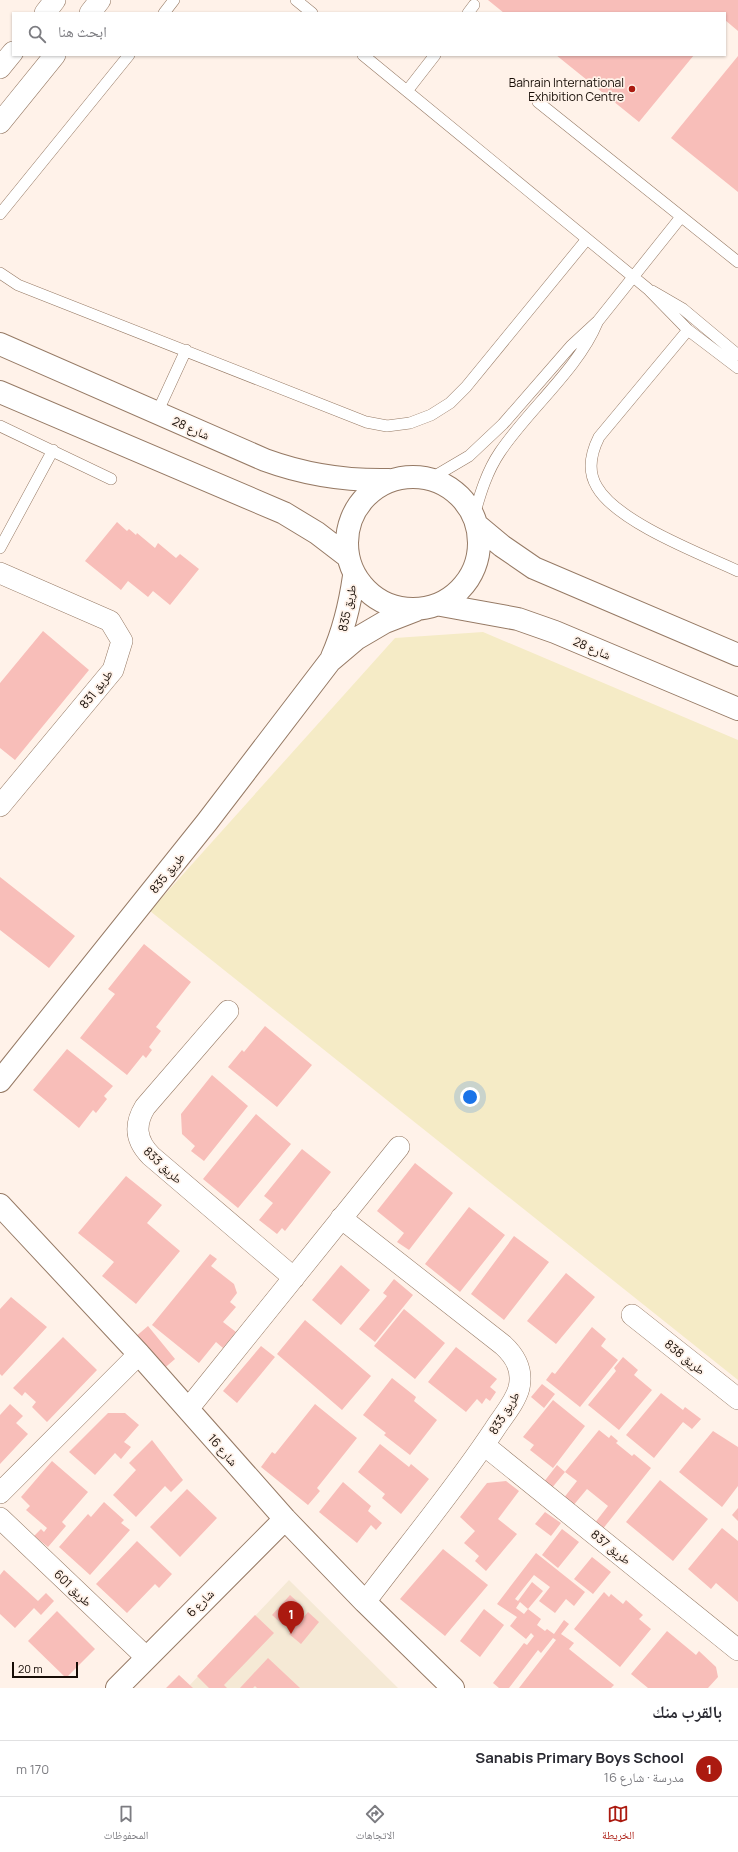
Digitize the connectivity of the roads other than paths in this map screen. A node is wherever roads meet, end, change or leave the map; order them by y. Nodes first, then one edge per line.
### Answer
1 (55, 0) edge
2 (100, 0) edge
3 (174, 0) edge
4 (296, 0) edge
5 (46, 12) edge
6 (91, 12) edge
7 (165, 12) edge
8 (311, 12) edge
9 (12, 53) edge
10 (55, 56) edge
11 (129, 56) edge
12 (364, 56) edge
13 (434, 56) edge
14 (0, 68) edge
15 (406, 91) junction
16 (538, 102) dead end
17 (0, 123) edge
18 (0, 214) edge
19 (681, 217) junction
20 (587, 239) junction
21 (738, 262) edge
22 (0, 272) edge
23 (633, 277) junction
24 (648, 289) junction
25 (598, 321) junction
26 (688, 330) junction
27 (0, 344) edge
28 (186, 350) junction
29 (738, 355) edge
30 (738, 368) edge
31 (0, 392) edge
32 (157, 413) junction
33 (0, 426) edge
34 (53, 450) junction
35 (111, 478) dead end
36 (430, 478) junction
37 (390, 480) junction
38 (476, 521) junction
39 (0, 548) edge
40 (351, 566) junction
41 (738, 571) edge
42 (0, 573) edge
43 (440, 605) junction
44 (416, 610) junction
45 (738, 655) edge
46 (330, 661) junction
47 (738, 709) edge
48 (0, 806) edge
49 (228, 1011) dead end
50 (0, 1081) edge
51 (399, 1147) dead end
52 (0, 1206) edge
53 (341, 1218) junction
54 (294, 1278) junction
55 (632, 1314) dead end
56 (138, 1354) junction
57 (738, 1399) edge
58 (188, 1409) junction
59 (484, 1445) junction
60 (0, 1493) edge
61 (0, 1518) edge
62 (285, 1519) junction
63 (365, 1602) junction
64 (738, 1650) edge
65 (146, 1658) junction
66 (117, 1688) edge
67 (453, 1688) edge

1 - 5 street
2 - 6 street
3 - 7 lane
4 - 8 lane
9 - 14 street
10 - 17 street
11 - 18 lane
12 - 15 lane
13 - 15 lane
15 - 20 lane
16 - 19 lane
19 - 21 lane
19 - 23 lane
20 - 23 lane
20 - 28 lane
22 - 28 lane
23 - 24 lane
23 - 25 lane
24 - 26 lane
24 - 29 lane
25 - 36 lane
25 - 38 lane
26 - 30 lane
26 - 41 lane
27 - 32 main road, شارع 28
28 - 32 lane
31 - 40 main road
32 - 37 main road, شارع 28
33 - 34 lane
34 - 35 lane
34 - 39 lane
36 - 37 main road
36 - 38 main road
37 - 40 main road
38 - 43 main road
38 - 45 main road
40 - 44 main road
40 - 46 main road, طريق 835
42 - 48 street, طريق 831
43 - 44 main road
43 - 47 main road, شارع 28
44 - 46 main road, طريق 835
46 - 50 main road, طريق 835
49 - 54 street, طريق 833
51 - 53 street
52 - 56 main road, شارع 16
53 - 54 street
53 - 59 street, طريق 833
54 - 58 street
55 - 57 street, طريق 838
56 - 58 main road, شارع 16
56 - 60 street
58 - 62 main road, شارع 16
59 - 63 street, طريق 833
59 - 64 street, طريق 837
61 - 65 street, طريق 601
62 - 63 main road, شارع 16
62 - 65 main road, شارع 6
63 - 67 main road, شارع 16
65 - 66 main road, شارع 6

